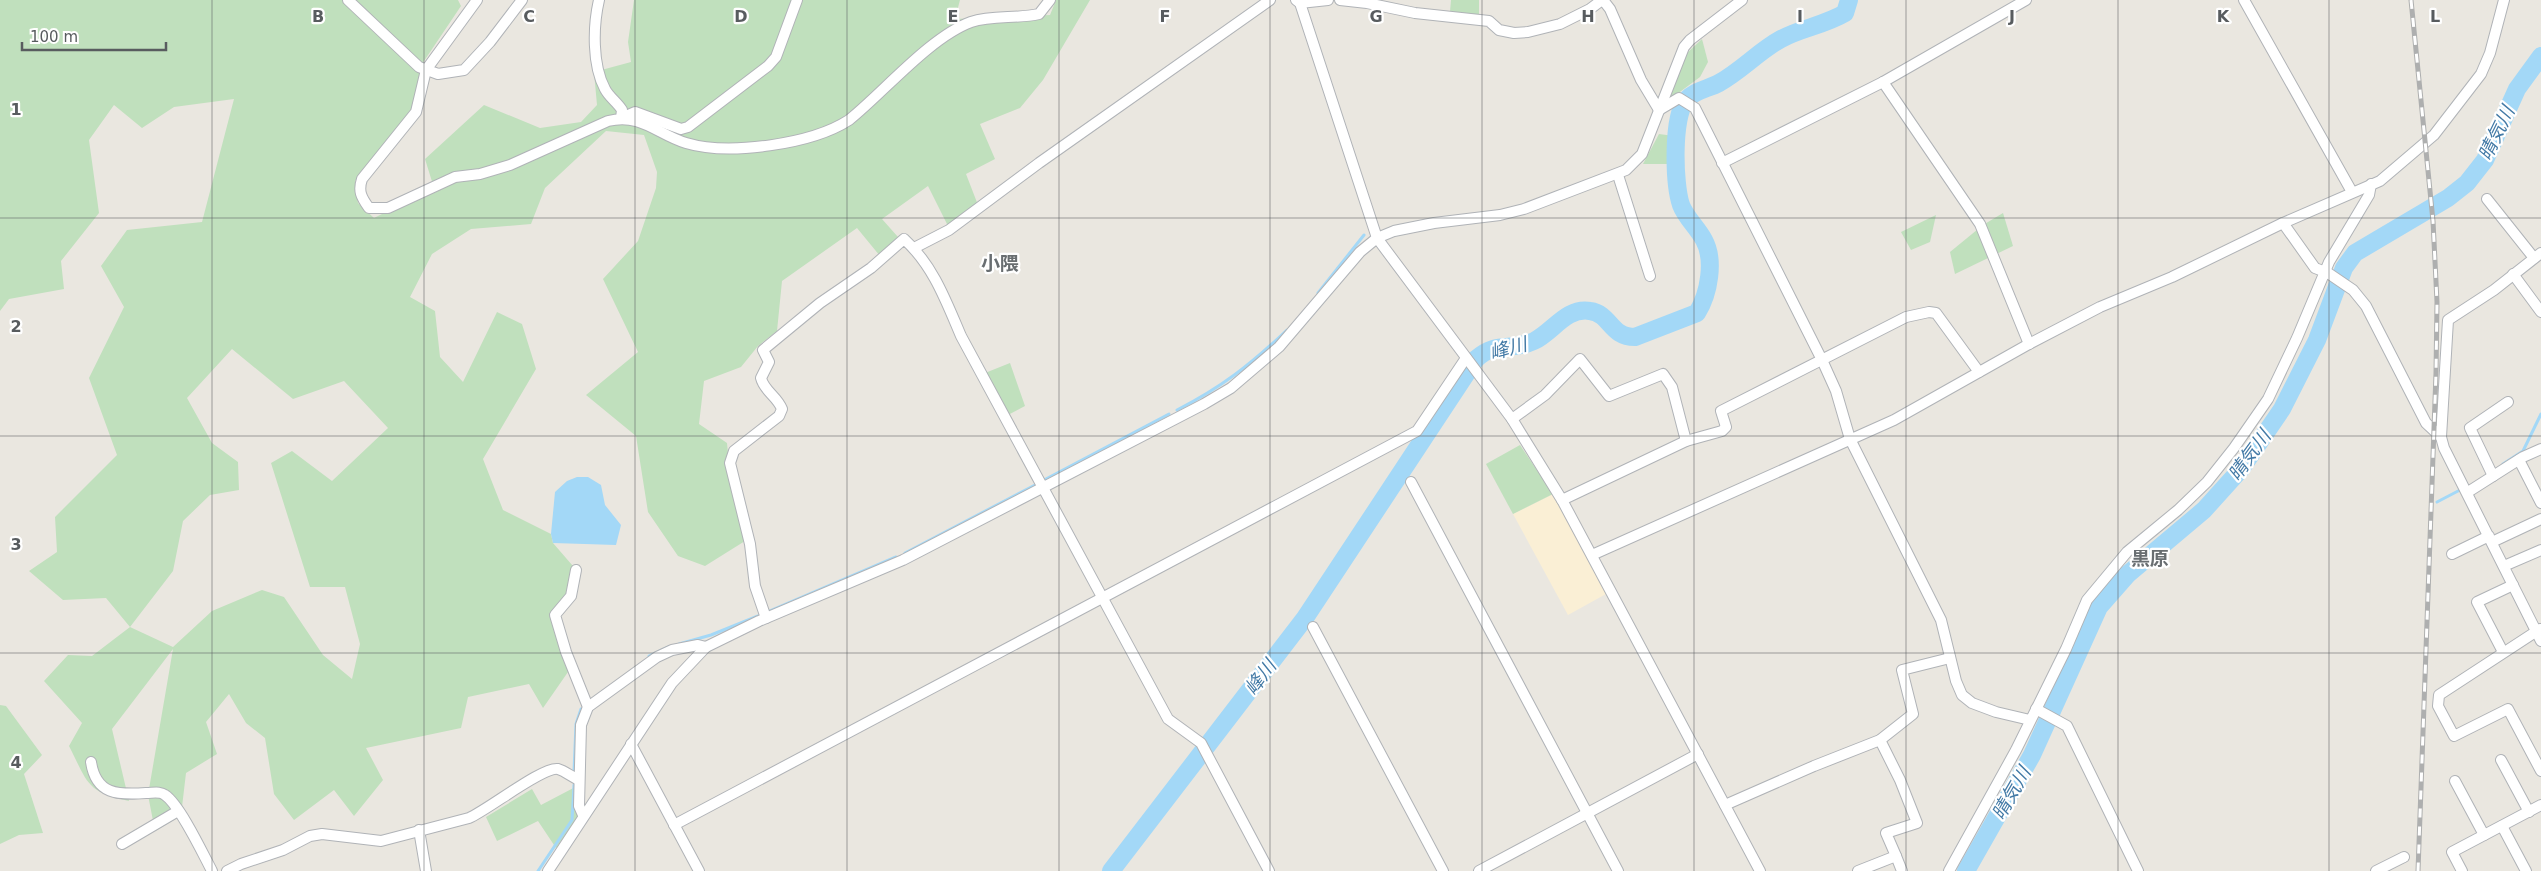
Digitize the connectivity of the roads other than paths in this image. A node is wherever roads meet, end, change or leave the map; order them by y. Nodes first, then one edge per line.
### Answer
1 (348, 0) edge
2 (477, 0) edge
3 (522, 0) edge
4 (599, 0) edge
5 (797, 0) edge
6 (1050, 0) edge
7 (1270, 0) edge
8 (1328, 0) edge
9 (1340, 0) edge
10 (1603, 0) edge
11 (1742, 0) edge
12 (2026, 0) edge
13 (2244, 0) edge
14 (2504, 0) edge
15 (1298, 1) edge
16 (426, 70) junction
17 (1883, 82) junction
18 (1658, 110) junction
19 (622, 118) junction
20 (1722, 163) junction
21 (1618, 175) junction
22 (2371, 184) junction
23 (2352, 192) junction
24 (2487, 199) dead end
25 (2283, 223) junction
26 (1377, 238) junction
27 (914, 248) junction
28 (2538, 256) edge
29 (2326, 272) junction
30 (2513, 274) junction
31 (1650, 276) dead end
32 (2541, 312) edge
33 (2028, 344) junction
34 (1466, 358) junction
35 (1822, 360) junction
36 (1979, 372) junction
37 (2508, 402) dead end
38 (1512, 419) junction
39 (2441, 437) junction
40 (1850, 439) junction
41 (1686, 441) junction
42 (2541, 449) edge
43 (2519, 460) junction
44 (2493, 476) junction
45 (1411, 482) dead end
46 (1044, 488) junction
47 (2468, 492) junction
48 (1562, 500) junction
49 (2541, 503) edge
50 (2541, 519) edge
51 (2490, 539) junction
52 (2541, 550) edge
53 (2452, 554) dead end
54 (1592, 555) junction
55 (2504, 566) junction
56 (576, 570) dead end
57 (2513, 584) junction
58 (1103, 599) junction
59 (766, 618) junction
60 (1314, 628) dead end
61 (2538, 630) edge
62 (2541, 641) edge
63 (706, 647) junction
64 (2503, 652) junction
65 (1950, 658) junction
66 (588, 707) junction
67 (2038, 710) junction
68 (2030, 720) junction
69 (1880, 740) junction
70 (631, 744) junction
71 (1698, 754) junction
72 (2501, 760) dead end
73 (91, 762) dead end
74 (2541, 771) edge
75 (579, 780) junction
76 (2455, 781) dead end
77 (1725, 805) junction
78 (2541, 805) edge
79 (178, 811) junction
80 (2529, 812) junction
81 (1588, 813) junction
82 (583, 815) junction
83 (674, 825) junction
84 (2502, 826) junction
85 (420, 830) junction
86 (2484, 835) junction
87 (122, 844) dead end
88 (1896, 856) junction
89 (2404, 857) dead end
90 (212, 871) edge
91 (227, 871) edge
92 (426, 871) edge
93 (548, 871) edge
94 (698, 871) edge
95 (1269, 871) edge
96 (1443, 871) edge
97 (1479, 871) edge
98 (1618, 871) edge
99 (1760, 871) edge
100 (1858, 871) edge
101 (1902, 871) edge
102 (1948, 871) edge
103 (2138, 871) edge
104 (2376, 871) edge
105 (2462, 871) edge
106 (2526, 871) edge

1 - 16 street
2 - 16 street
3 - 16 street
4 - 19 street
5 - 19 street
6 - 19 street
7 - 27 street
8 - 15 street
9 - 10 street
10 - 18 street
11 - 18 street
12 - 17 street
13 - 23 street
14 - 22 street
15 - 26 street
16 - 19 street
17 - 20 street
17 - 33 street
18 - 20 street
18 - 21 street
20 - 35 street
21 - 26 street
21 - 31 street
22 - 23 street
22 - 29 street
23 - 25 street
24 - 28 street
25 - 29 street
25 - 33 street
26 - 34 street
26 - 46 street
27 - 46 street
27 - 59 street
28 - 30 street
29 - 39 street
29 - 67 street
30 - 32 street
30 - 39 street
33 - 36 street
34 - 38 street
34 - 58 street
35 - 36 street
35 - 40 street
35 - 41 street
36 - 40 street
37 - 44 street
38 - 41 street
38 - 48 street
39 - 47 street
40 - 54 street
40 - 65 street
41 - 48 street
42 - 43 street
43 - 44 street
43 - 49 street
44 - 47 street
45 - 81 street
46 - 58 street
46 - 59 street
47 - 51 street
48 - 54 street
50 - 51 street
51 - 53 street
51 - 55 street
52 - 55 street
54 - 71 street
55 - 57 street
56 - 66 street
57 - 61 street
57 - 64 street
58 - 83 street
58 - 95 street
59 - 63 street
60 - 96 street
61 - 62 street
61 - 64 street
63 - 66 street
63 - 70 street
64 - 74 street
65 - 68 street
65 - 69 street
66 - 75 street
67 - 68 street
67 - 103 street
68 - 102 street
69 - 77 street
69 - 88 street
70 - 82 street
70 - 83 street
71 - 77 street
71 - 81 street
72 - 80 street
73 - 79 street
75 - 82 street
75 - 85 street
76 - 86 street
77 - 99 street
78 - 80 street
79 - 87 street
79 - 90 street
80 - 84 street
81 - 97 street
81 - 98 street
82 - 93 street
83 - 94 street
84 - 86 street
84 - 106 street
85 - 91 street
85 - 92 street
86 - 105 street
88 - 100 street
88 - 101 street
89 - 104 street

